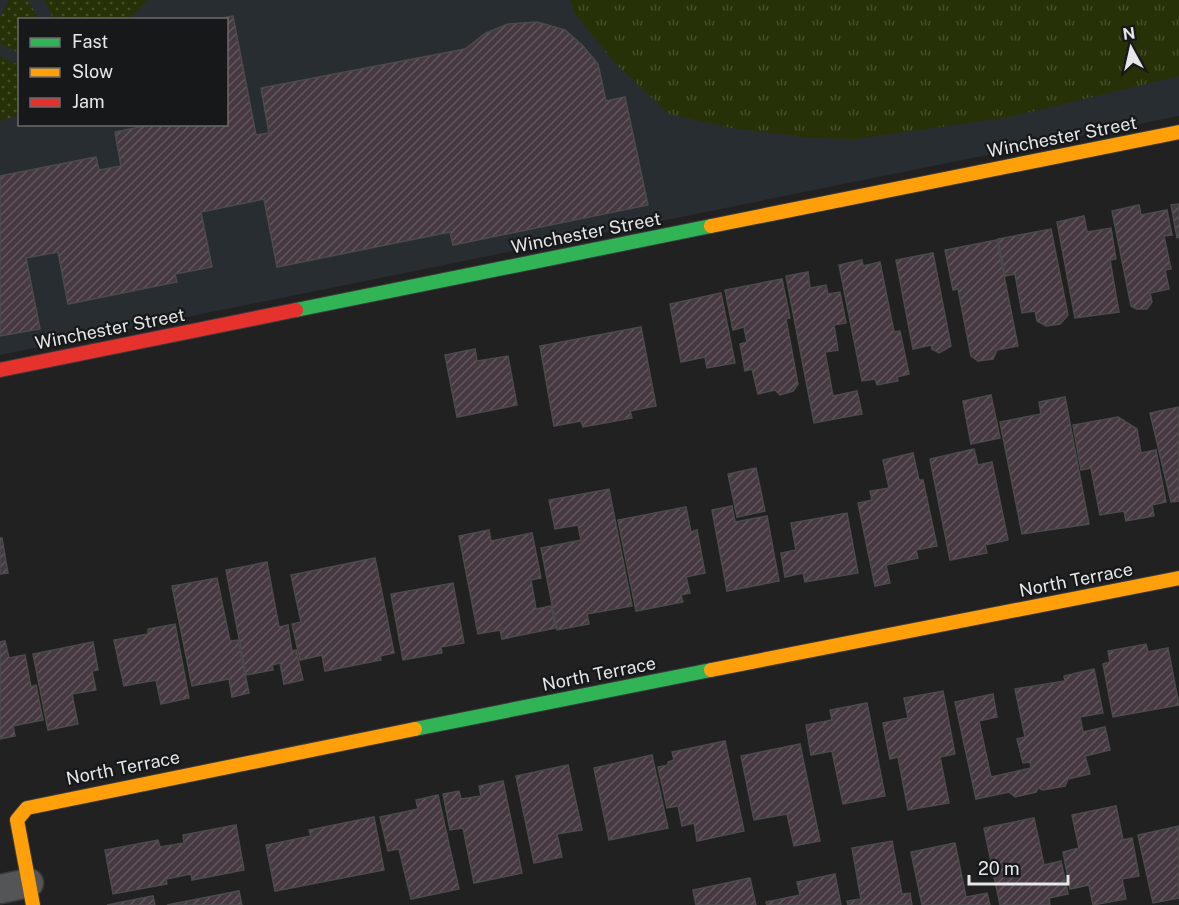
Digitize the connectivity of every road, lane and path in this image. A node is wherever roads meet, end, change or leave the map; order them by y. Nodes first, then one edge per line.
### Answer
1 (1179, 132) edge
2 (0, 370) edge
3 (1179, 578) edge
4 (0, 889) edge
5 (31, 894) edge

1 - 2 street, Winchester Street
3 - 5 street, North Terrace
4 - 5 street

